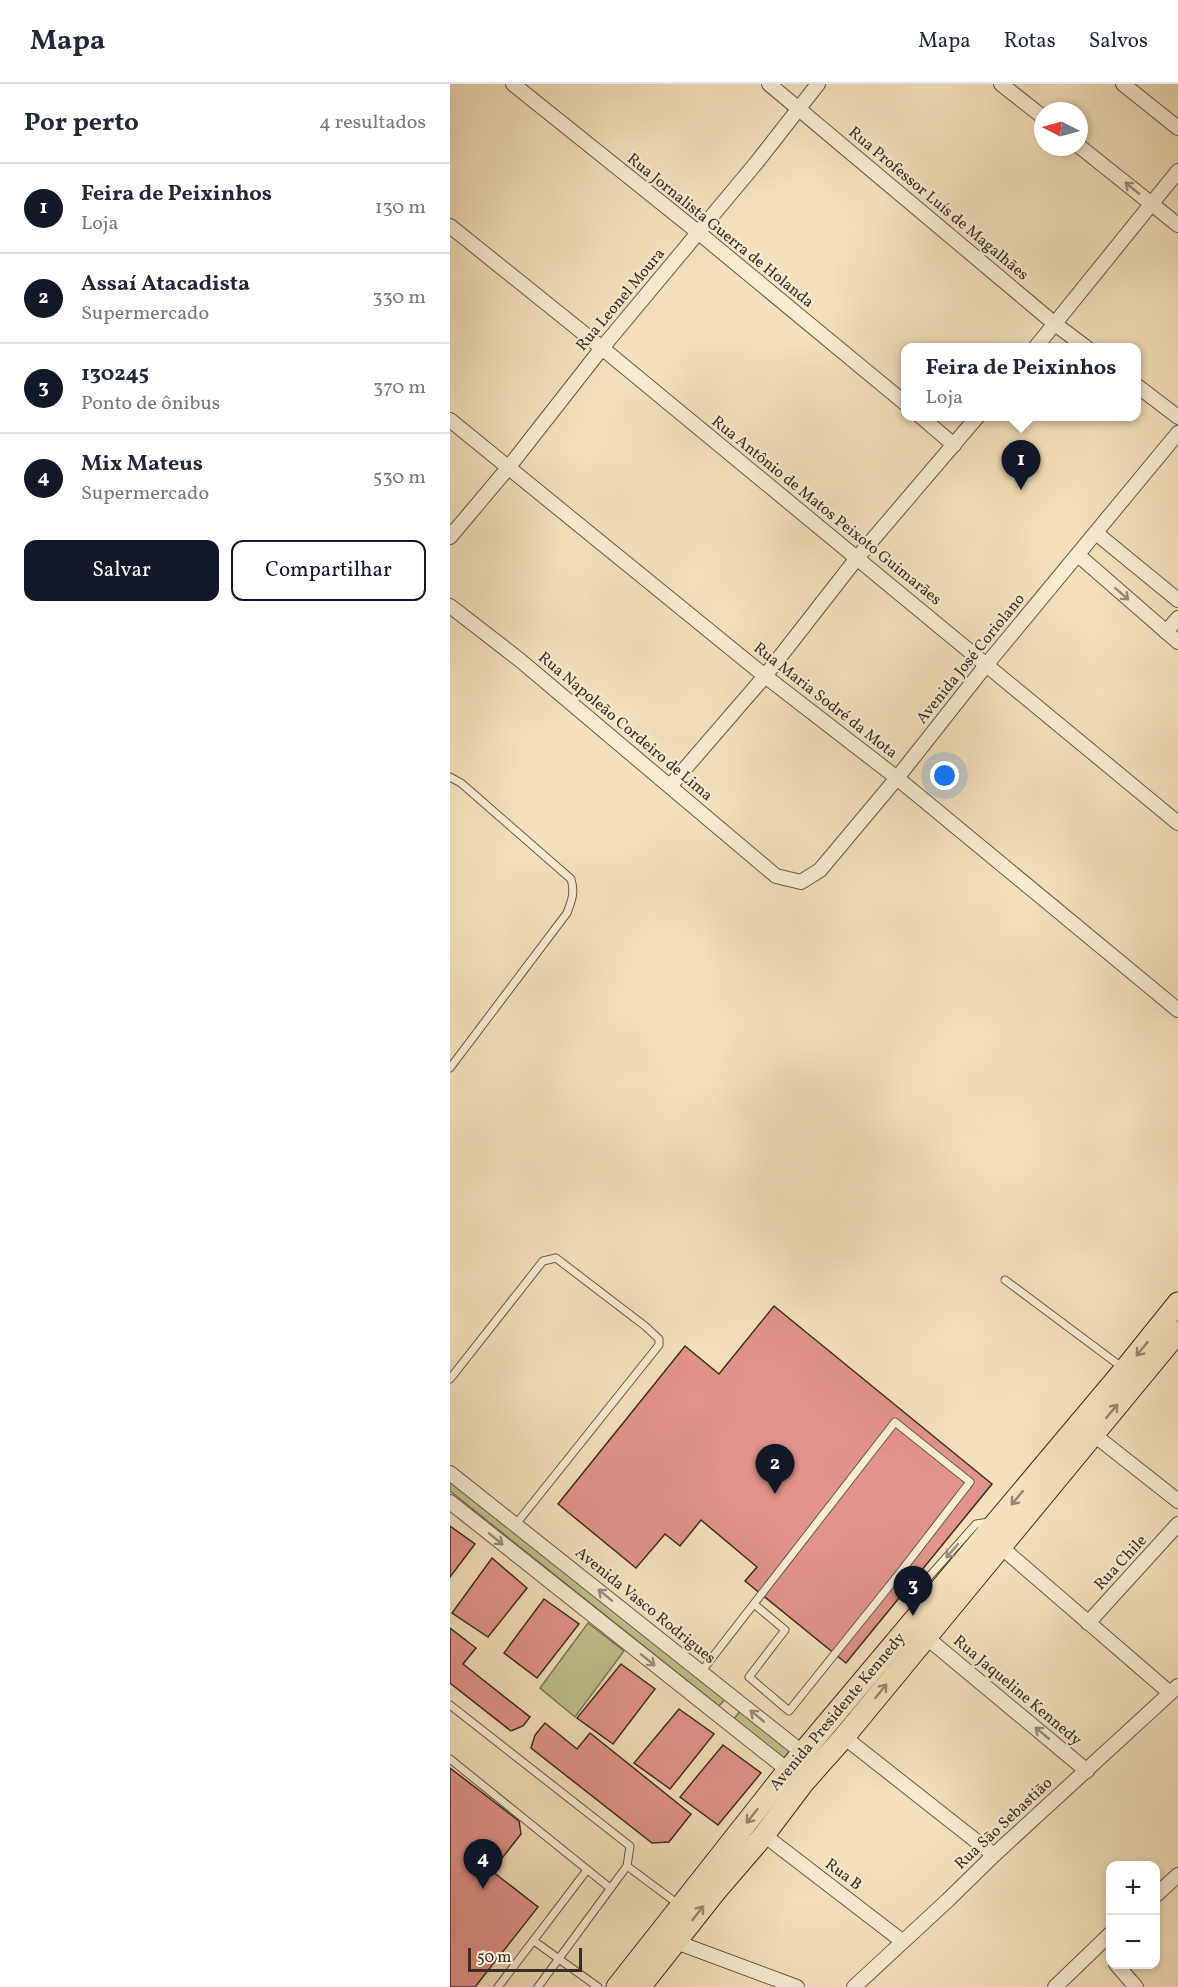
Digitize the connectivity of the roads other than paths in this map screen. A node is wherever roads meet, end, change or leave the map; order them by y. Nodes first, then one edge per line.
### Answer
1 (513, 84) edge
2 (769, 84) edge
3 (818, 84) edge
4 (1001, 84) edge
5 (1123, 84) edge
6 (798, 108) junction
7 (1034, 110) edge
8 (1178, 128) edge
9 (1088, 153) edge
10 (1178, 171) edge
11 (1152, 204) junction
12 (1178, 225) edge
13 (450, 226) edge
14 (699, 233) junction
15 (1055, 324) junction
16 (1039, 343) edge
17 (1080, 343) edge
18 (602, 348) junction
19 (1141, 389) edge
20 (901, 400) edge
21 (1178, 417) edge
22 (450, 420) edge
23 (925, 421) edge
24 (975, 421) edge
25 (1178, 433) edge
26 (954, 445) junction
27 (508, 468) junction
28 (1096, 533) junction
29 (450, 537) edge
30 (1078, 555) junction
31 (856, 558) junction
32 (1178, 600) edge
33 (450, 606) edge
34 (1178, 618) edge
35 (1166, 632) junction
36 (1178, 642) edge
37 (987, 664) junction
38 (765, 676) junction
39 (450, 777) edge
40 (897, 778) junction
41 (670, 786) junction
42 (1178, 824) edge
43 (776, 876) joint
44 (1178, 1010) edge
45 (450, 1068) edge
46 (1005, 1280) dead end
47 (1178, 1303) edge
48 (1175, 1342) edge
49 (1125, 1369) junction
50 (450, 1379) edge
51 (1093, 1434) junction
52 (450, 1473) edge
53 (450, 1502) edge
54 (1178, 1502) edge
55 (998, 1521) junction
56 (516, 1524) junction
57 (1178, 1524) edge
58 (1001, 1547) junction
59 (895, 1579) junction
60 (754, 1604) junction
61 (1088, 1623) junction
62 (926, 1637) junction
63 (701, 1672) junction
64 (1174, 1689) edge
65 (736, 1699) junction
66 (450, 1705) edge
67 (721, 1718) junction
68 (844, 1737) junction
69 (450, 1759) edge
70 (810, 1759) junction
71 (1087, 1771) junction
72 (796, 1776) junction
73 (764, 1835) junction
74 (994, 1855) junction
75 (627, 1866) junction
76 (587, 1870) junction
77 (1178, 1875) edge
78 (610, 1888) junction
79 (1160, 1891) edge
80 (681, 1906) junction
81 (1106, 1937) edge
82 (534, 1941) junction
83 (902, 1941) junction
84 (1098, 1944) junction
85 (669, 1951) junction
86 (1106, 1953) edge
87 (559, 1958) junction
88 (1120, 1969) edge
89 (630, 1986) edge
90 (498, 1987) edge
91 (538, 1987) edge
92 (598, 1987) edge
93 (797, 1987) edge
94 (854, 1987) edge
95 (1055, 1987) edge
96 (1136, 1987) edge

1 - 14 street, Rua Jornalista Guerra de Holanda
2 - 6 street, Rua Professor Luís de Magalhães
3 - 6 street, Rua Leonel Moura
4 - 7 street
5 - 8 street
6 - 14 street, Rua Leonel Moura
6 - 15 street, Rua Professor Luís de Magalhães
11 -> 9 street
10 - 11 street
11 - 12 street
11 - 15 street
13 - 18 street, Rua Antônio de Matos Peixoto Guimarães
14 - 18 street, Rua Leonel Moura
14 - 20 street, Rua Jornalista Guerra de Holanda
15 - 16 street
15 - 17 street, Rua Professor Luís de Magalhães
18 - 27 street, Rua Leonel Moura
18 - 31 street, Rua Antônio de Matos Peixoto Guimarães
19 - 21 street
22 - 27 street, Rua Maria Sodré da Mota
23 - 26 street
24 - 26 street
25 - 28 street, Avenida José Coriolano
26 - 31 street
27 - 29 street, Rua Leonel Moura
27 - 38 street, Rua Maria Sodré da Mota
28 - 30 street, Avenida José Coriolano
28 - 32 street
30 -> 35 street
30 - 37 street, Avenida José Coriolano
31 - 37 street, Rua Antônio de Matos Peixoto Guimarães
31 - 38 street
33 - 41 street, Rua Napoleão Cordeiro de Lima
34 - 35 street
35 - 36 street
37 - 40 street, Avenida José Coriolano
37 - 42 street, Rua Antônio de Matos Peixoto Guimarães
38 - 40 street, Rua Maria Sodré da Mota
38 - 41 street
39 - 45 lane
40 - 43 street, Avenida José Coriolano
40 - 44 street, Rua Maria Sodré da Mota
41 - 43 street, Rua Napoleão Cordeiro de Lima
46 - 49 lane
47 -> 49 main road, Avenida Presidente Kennedy
51 -> 48 main road, Avenida Presidente Kennedy
49 -> 55 main road, Avenida Presidente Kennedy
50 - 56 lane
51 - 54 street
51 - 58 main road, Avenida Presidente Kennedy
52 - 56 street, Avenida Vasco Rodrigues
53 -> 67 street
55 -> 59 lane
55 - 70 main road, Avenida Presidente Kennedy
63 -> 56 street, Avenida Vasco Rodrigues
57 - 61 street, Rua Chile
58 - 61 street
58 - 62 main road, Avenida Presidente Kennedy
59 - 60 lane
59 - 60 lane
60 - 63 lane
61 - 64 street
68 -> 62 main road, Avenida Presidente Kennedy
71 -> 62 street, Rua Jaqueline Kennedy
63 - 65 street, Avenida Vasco Rodrigues
64 - 71 street, Rua São Sebastião
65 - 67 street
70 -> 65 street, Avenida Vasco Rodrigues
66 - 75 lane
67 - 72 street
68 - 70 main road, Avenida Presidente Kennedy
68 - 74 street
69 - 76 lane
70 - 72 main road, Avenida Presidente Kennedy
71 - 74 street, Rua São Sebastião
72 - 73 main road, Avenida Presidente Kennedy
72 -> 80 main road, Avenida Presidente Kennedy
73 - 83 street, Rua B
85 -> 73 main road, Avenida Presidente Kennedy
74 - 83 street, Rua São Sebastião
75 - 78 lane
75 - 80 lane
76 - 78 lane
76 - 82 lane
77 - 79 street
78 - 87 lane
80 - 89 main road, Avenida Presidente Kennedy
81 - 84 street
82 - 87 lane
82 - 90 lane
83 - 94 street, Rua São Sebastião
84 - 86 street
84 - 95 street
85 - 89 main road, Avenida Presidente Kennedy
85 - 93 street
87 - 91 lane
87 - 92 lane
88 - 96 street

